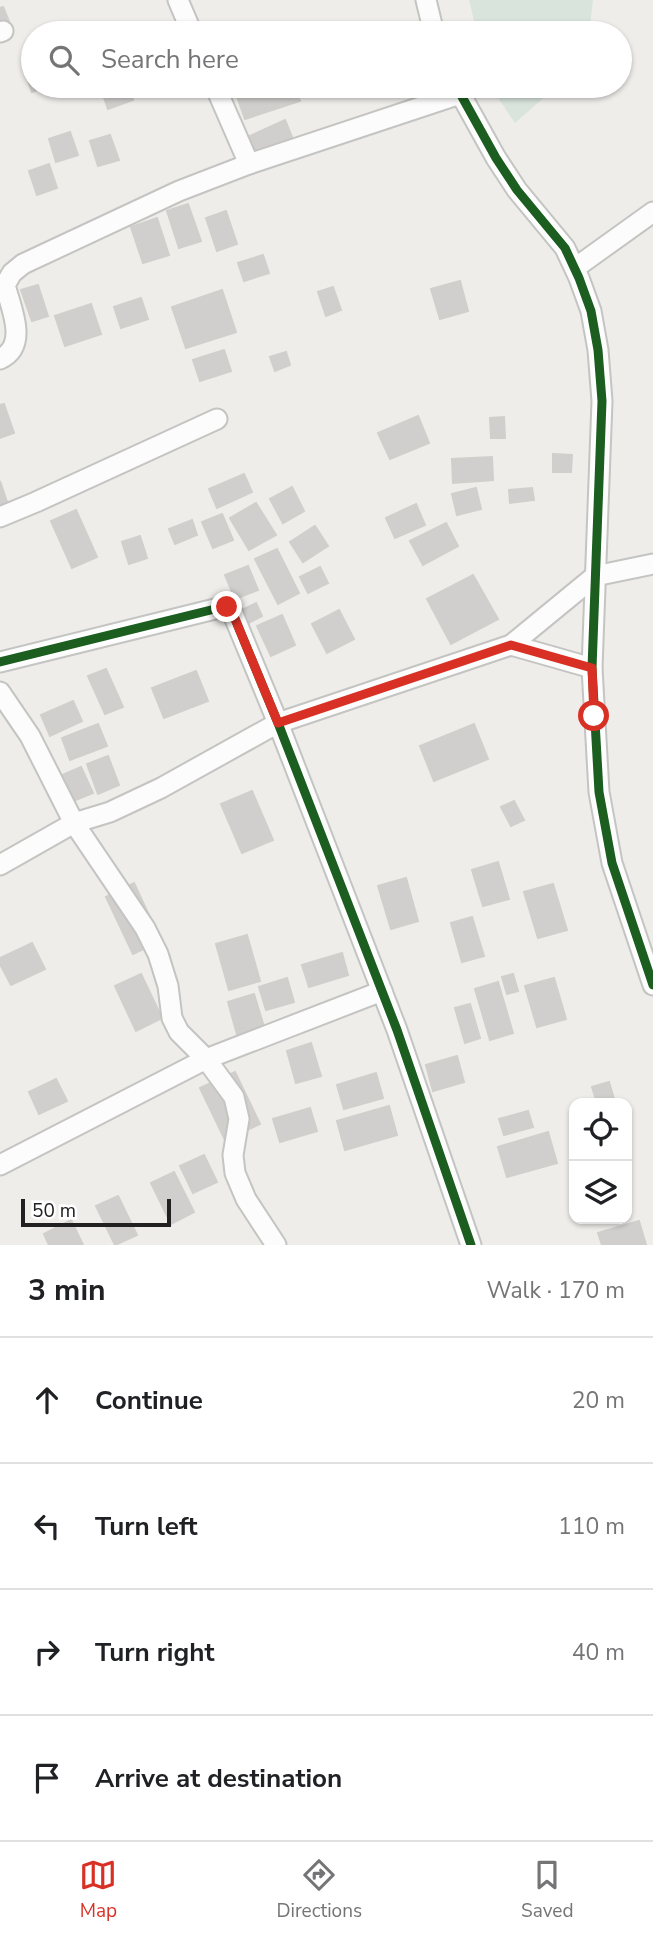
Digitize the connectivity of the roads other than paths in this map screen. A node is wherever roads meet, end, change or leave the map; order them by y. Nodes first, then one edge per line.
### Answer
1 (178, 0) edge
2 (426, 0) edge
3 (187, 21) edge
4 (431, 21) edge
5 (220, 98) edge
6 (435, 98) edge
7 (462, 98) edge
8 (249, 164) junction
9 (653, 212) edge
10 (575, 268) junction
11 (0, 359) edge
12 (217, 419) dead end
13 (0, 517) edge
14 (653, 564) edge
15 (595, 576) junction
16 (511, 645) junction
17 (0, 662) edge
18 (592, 668) junction
19 (0, 692) edge
20 (278, 723) junction
21 (74, 823) junction
22 (0, 866) edge
23 (653, 985) edge
24 (382, 991) junction
25 (206, 1059) junction
26 (0, 1165) edge
27 (276, 1245) edge
28 (471, 1245) edge

1 - 3 street
2 - 4 street
5 - 8 street
6 - 8 street
7 - 10 street
8 - 11 street
9 - 10 street
10 - 15 street
12 - 13 street
14 - 15 street
15 - 16 street
15 - 18 street
16 - 18 street
16 - 20 street
17 - 20 street
18 - 23 street
19 - 21 street
20 - 21 street
20 - 24 street
21 - 22 street
21 - 25 street
24 - 25 street
24 - 28 street
25 - 26 street
25 - 27 street

